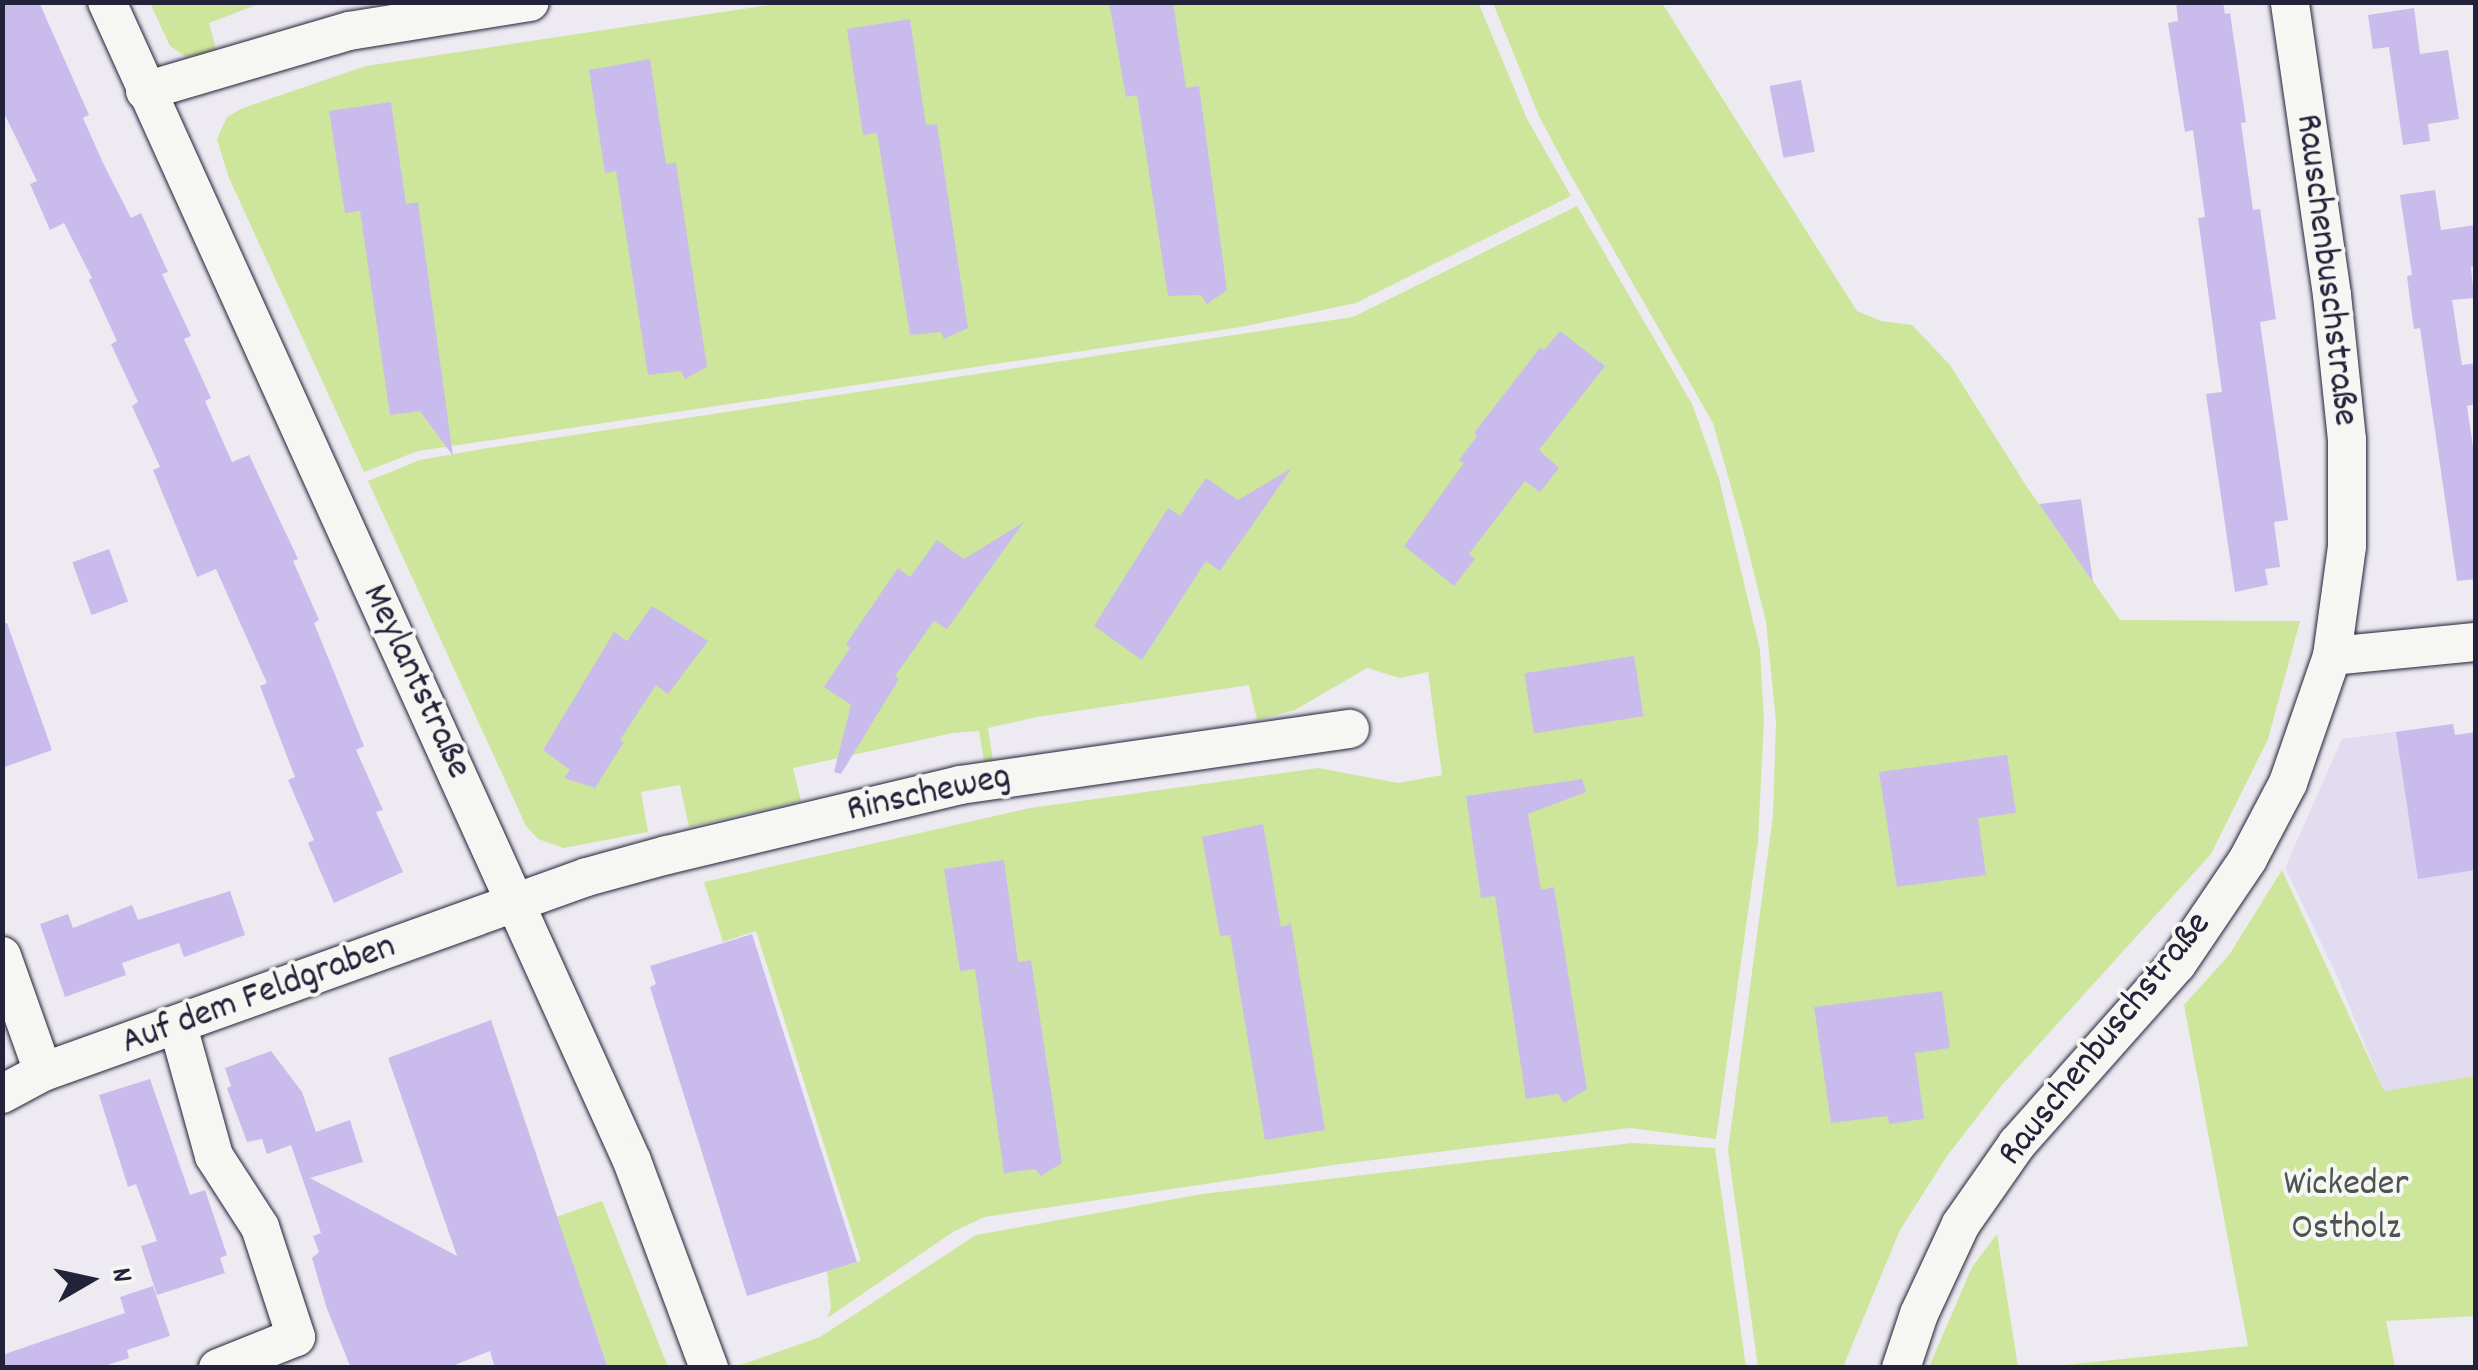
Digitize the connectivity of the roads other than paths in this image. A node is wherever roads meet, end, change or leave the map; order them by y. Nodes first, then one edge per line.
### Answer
1 (106, 2) edge
2 (530, 2) edge
3 (2290, 2) edge
4 (145, 90) junction
5 (2476, 642) edge
6 (2332, 656) junction
7 (1350, 729) dead end
8 (517, 903) junction
9 (2, 956) edge
10 (178, 1026) junction
11 (43, 1072) junction
12 (2, 1094) edge
13 (218, 1368) edge
14 (709, 1368) edge
15 (1901, 1368) edge

1 - 4 street, Meylantstraße
2 - 4 street
3 - 6 street, Rauschenbuschstraße
4 - 8 street, Meylantstraße
5 - 6 street
6 - 15 street, Rauschenbuschstraße
7 - 8 street, Rinscheweg
8 - 10 street, Auf dem Feldgraben
8 - 14 street, Meylantstraße
9 - 11 street
10 - 11 street, Auf dem Feldgraben
10 - 13 street
11 - 12 street, Auf dem Feldgraben

